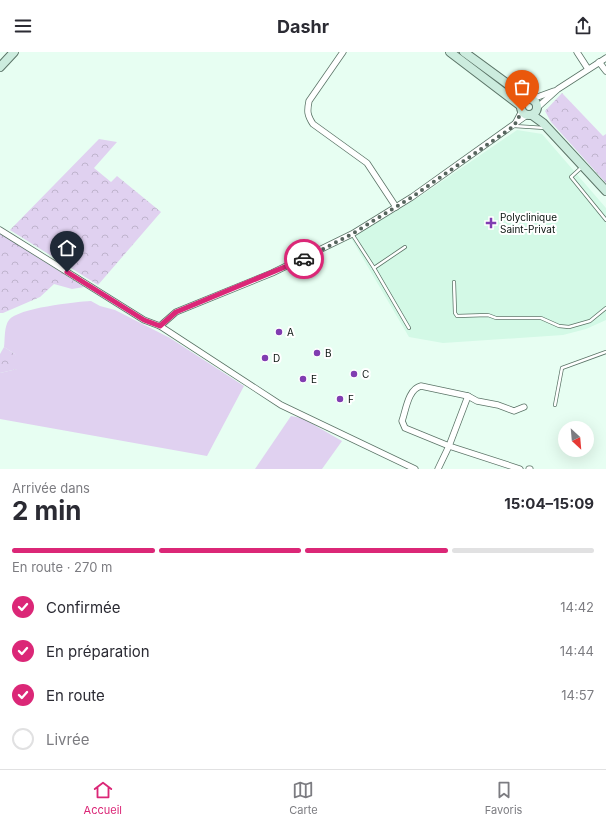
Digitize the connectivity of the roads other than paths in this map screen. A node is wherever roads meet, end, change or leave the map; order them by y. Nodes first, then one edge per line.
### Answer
1 (7, 52) edge
2 (14, 52) edge
3 (343, 52) edge
4 (450, 52) edge
5 (464, 52) edge
6 (577, 52) edge
7 (606, 58) edge
8 (0, 59) edge
9 (599, 62) junction
10 (0, 67) edge
11 (588, 68) junction
12 (606, 71) edge
13 (558, 89) junction
14 (530, 99) junction
15 (529, 111) junction
16 (514, 126) junction
17 (545, 126) junction
18 (582, 166) junction
19 (606, 191) edge
20 (396, 207) junction
21 (606, 220) edge
22 (0, 230) edge
23 (352, 234) junction
24 (406, 246) dead end
25 (374, 268) junction
26 (454, 282) dead end
27 (606, 308) edge
28 (160, 326) junction
29 (409, 328) dead end
30 (606, 352) edge
31 (468, 396) junction
32 (555, 406) dead end
33 (524, 407) dead end
34 (449, 446) junction
35 (415, 469) edge
36 (438, 469) edge
37 (520, 469) edge

1 - 8 street
2 - 10 street
3 - 20 street
4 - 15 street
5 - 14 street
6 - 11 street
7 - 9 street
9 - 11 street
9 - 12 street
11 - 13 street
13 - 14 street
13 - 15 street
14 - 15 street
14 - 15 street
15 - 16 street
15 - 17 street
16 - 17 lane
16 - 20 street
17 - 18 street
18 - 19 street
18 - 21 lane
20 - 23 street
22 - 28 street
23 - 25 lane
23 - 28 street
24 - 25 lane
25 - 29 lane
26 - 27 lane
28 - 35 street
30 - 32 lane
31 - 33 street
31 - 34 street
31 - 34 street
34 - 36 street
34 - 37 street

